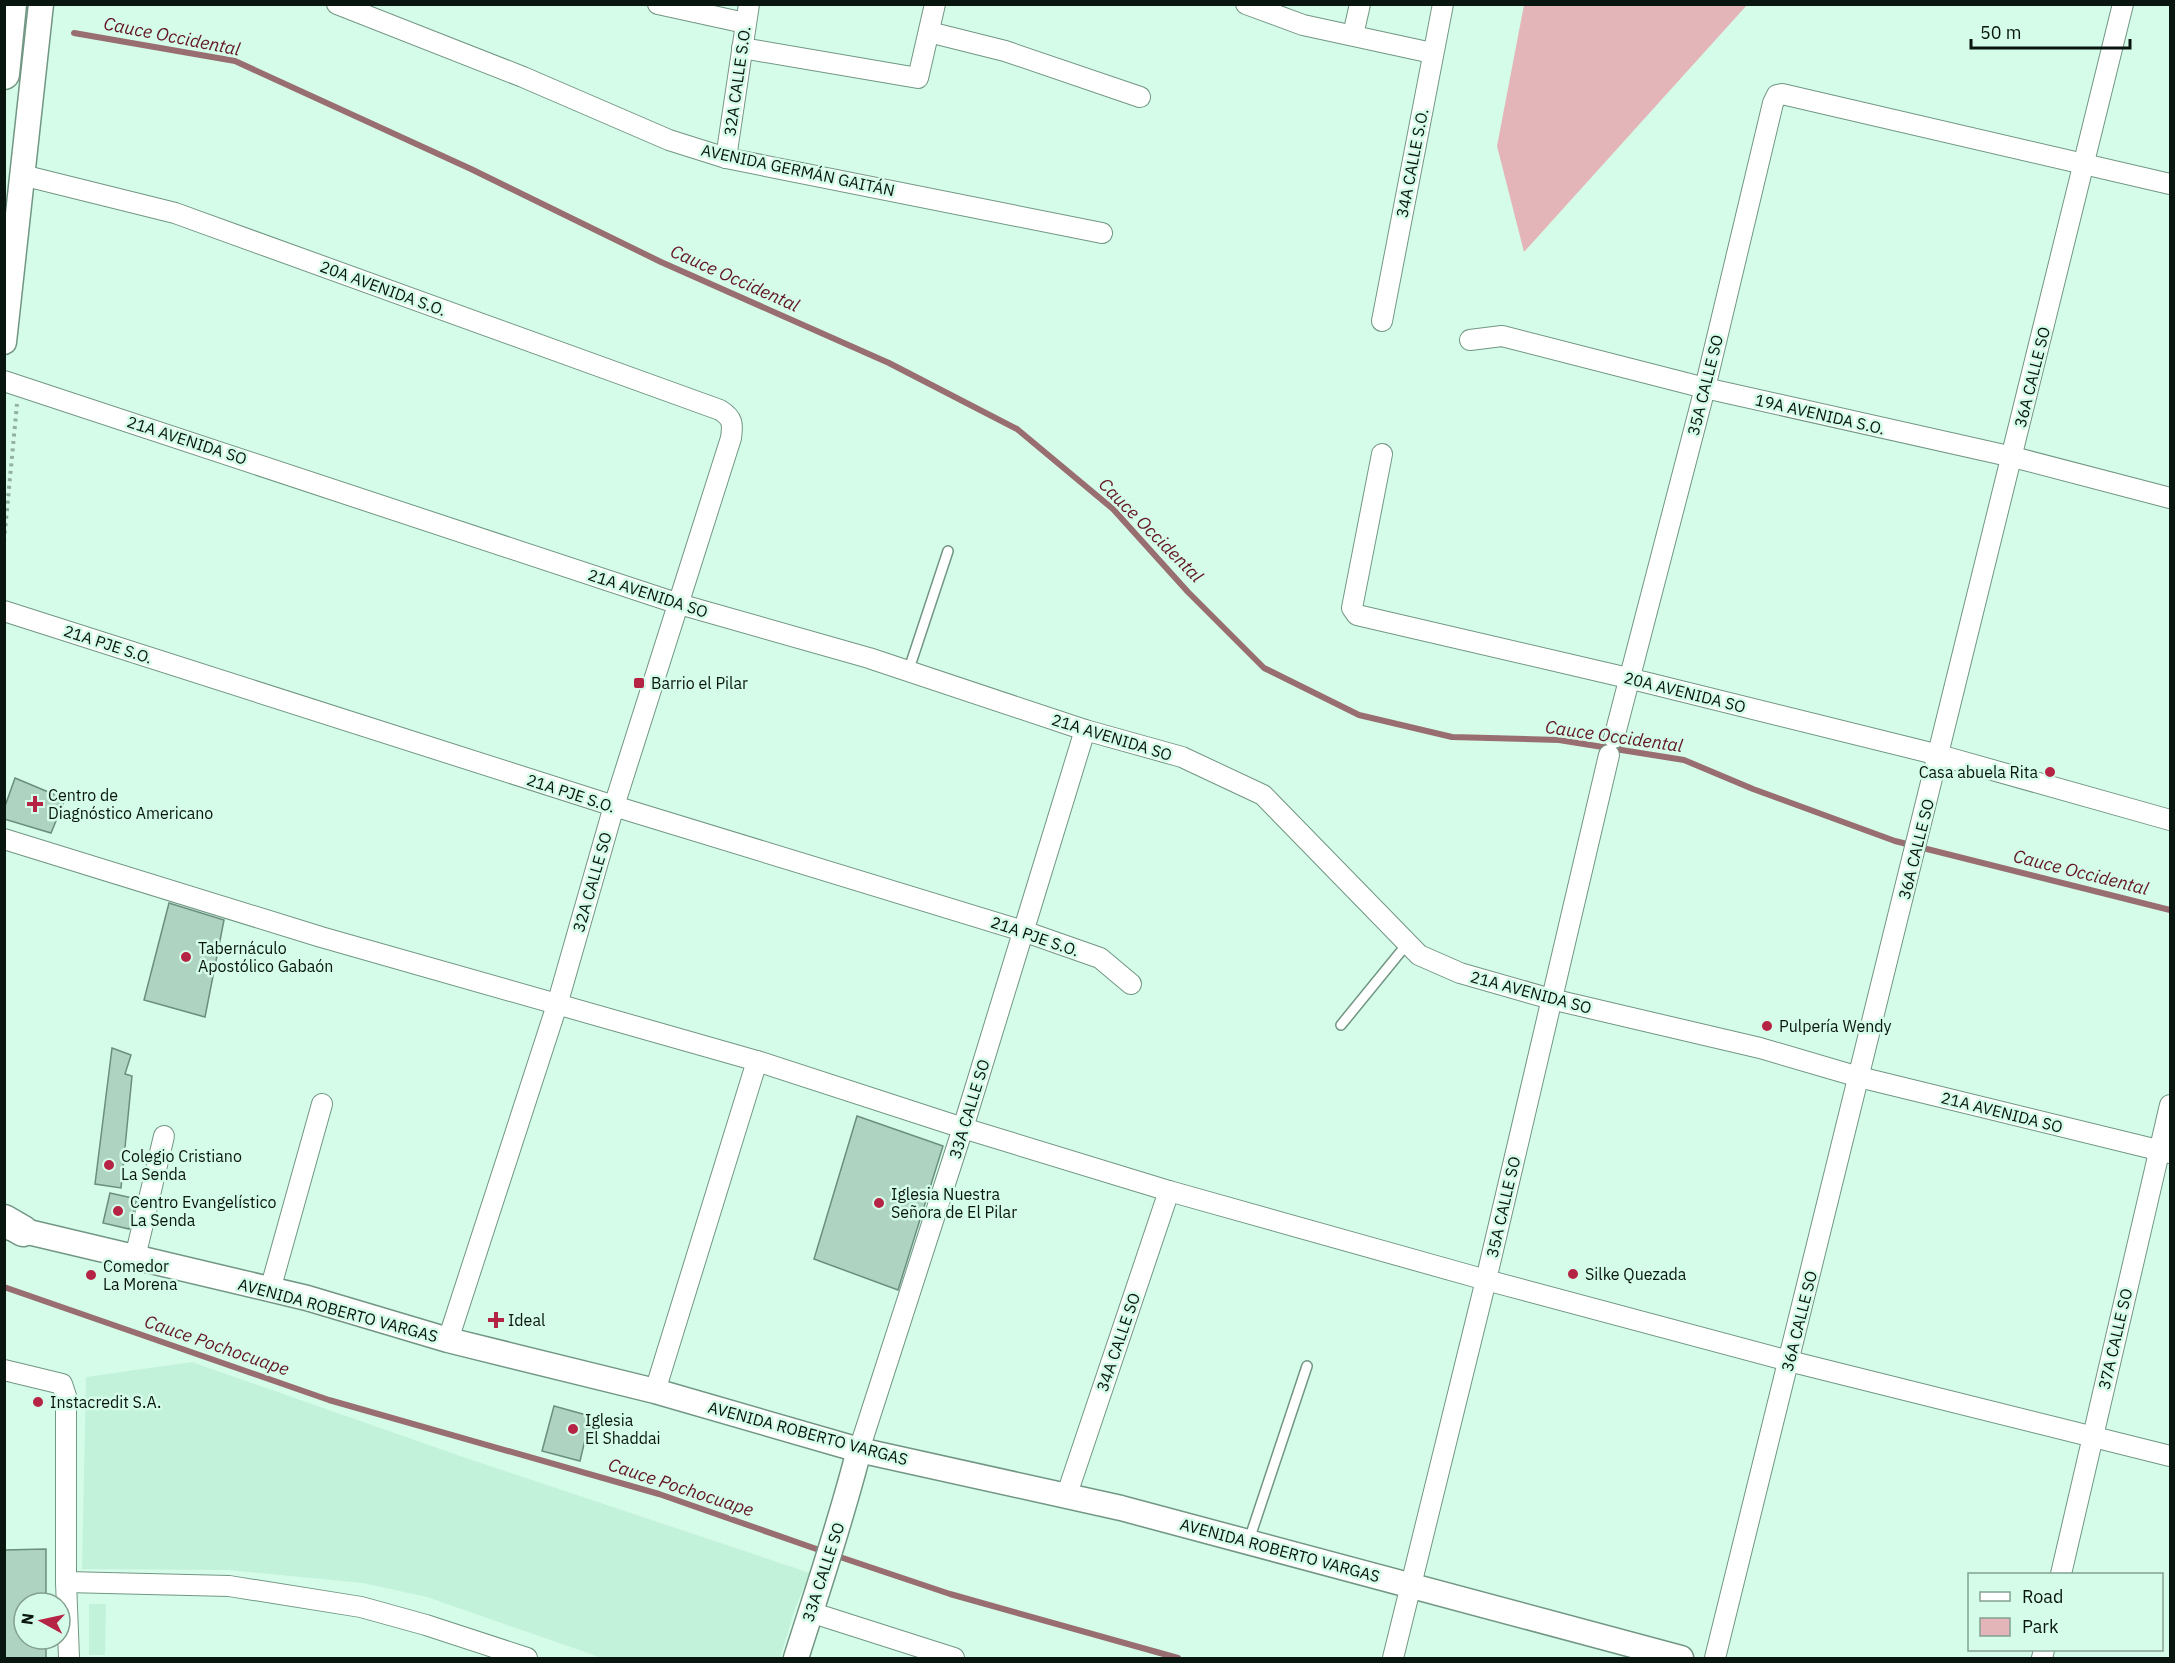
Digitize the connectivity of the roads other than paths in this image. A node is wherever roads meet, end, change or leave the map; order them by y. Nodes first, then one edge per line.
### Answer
1 (11, 4) edge
2 (41, 4) edge
3 (337, 4) edge
4 (658, 4) edge
5 (935, 4) edge
6 (1246, 4) edge
7 (1360, 4) edge
8 (1443, 4) edge
9 (2123, 4) edge
10 (747, 14) edge
11 (929, 32) junction
12 (1353, 35) junction
13 (742, 48) junction
14 (1432, 53) junction
15 (4, 74) edge
16 (1140, 97) dead end
17 (726, 158) junction
18 (2084, 164) junction
19 (22, 175) junction
20 (2170, 184) edge
21 (1102, 233) dead end
22 (1382, 321) dead end
23 (1470, 340) dead end
24 (4, 342) edge
25 (4, 381) edge
26 (1705, 388) junction
27 (733, 424) joint
28 (1382, 454) dead end
29 (2013, 457) junction
30 (2170, 498) edge
31 (948, 551) dead end
32 (679, 604) junction
33 (4, 611) edge
34 (908, 672) junction
35 (1628, 678) junction
36 (1085, 730) junction
37 (1939, 755) junction
38 (614, 807) junction
39 (2170, 820) edge
40 (4, 839) edge
41 (1023, 931) junction
42 (1407, 944) junction
43 (1131, 984) dead end
44 (1551, 999) junction
45 (557, 1005) junction
46 (1341, 1025) dead end
47 (757, 1061) junction
48 (1859, 1077) junction
49 (322, 1104) dead end
50 (2170, 1105) edge
51 (963, 1128) junction
52 (164, 1136) dead end
53 (2165, 1151) edge
54 (1169, 1191) junction
55 (11, 1226) edge
56 (136, 1249) dead end
57 (1486, 1280) junction
58 (270, 1290) junction
59 (448, 1340) junction
60 (1789, 1361) junction
61 (1307, 1366) dead end
62 (4, 1370) edge
63 (655, 1391) junction
64 (2092, 1437) junction
65 (859, 1450) junction
66 (2170, 1456) edge
67 (1067, 1494) junction
68 (1249, 1542) junction
69 (2061, 1573) edge
70 (66, 1582) junction
71 (1410, 1585) junction
72 (810, 1612) junction
73 (69, 1659) edge
74 (527, 1659) edge
75 (796, 1659) edge
76 (954, 1659) edge
77 (1393, 1659) edge
78 (1682, 1659) edge
79 (1715, 1659) edge

1 - 15 main road
2 - 19 street
3 - 17 street, AVENIDA GERMÁN GAITÁN
4 - 10 street
5 - 11 street
6 - 12 street
7 - 12 street
8 - 14 street, 34A CALLE S.O.
9 - 18 street, 36A CALLE SO
10 - 13 street, 32A CALLE S.O.
11 - 13 street
11 - 16 street
12 - 14 street
13 - 17 street, 32A CALLE S.O.
14 - 22 street, 34A CALLE S.O.
17 - 21 street, AVENIDA GERMÁN GAITÁN
18 - 20 street
18 - 26 street, 35A CALLE SO
18 - 29 street, 36A CALLE SO
19 - 24 street
19 - 27 street, 20A AVENIDA S.O.
23 - 26 street, 19A AVENIDA S.O.
25 - 32 street, 21A AVENIDA SO
26 - 29 street, 19A AVENIDA S.O.
26 - 35 street, 35A CALLE SO
27 - 32 street, 32A CALLE SO
28 - 35 street, 20A AVENIDA SO
29 - 30 street, 19A AVENIDA S.O.
29 - 37 street, 36A CALLE SO
31 - 34 lane
32 - 34 street, 21A AVENIDA SO
32 - 38 street, 32A CALLE SO
33 - 38 street, 21A PJE S.O.
34 - 36 street, 21A AVENIDA SO
35 - 37 street, 20A AVENIDA SO
35 - 44 street, 35A CALLE SO
36 - 41 street, 33A CALLE SO
36 - 42 street, 21A AVENIDA SO
37 - 39 street, 20A AVENIDA SO
37 - 48 street, 36A CALLE SO
38 - 41 street, 21A PJE S.O.
38 - 45 street, 32A CALLE SO
40 - 45 street
41 - 43 street, 21A PJE S.O.
41 - 51 street, 33A CALLE SO
42 - 44 street, 21A AVENIDA SO
42 - 46 lane
44 - 48 street, 21A AVENIDA SO
44 - 57 street, 35A CALLE SO
45 - 47 street
45 - 59 street, 32A CALLE SO
47 - 51 street
47 - 63 street
48 - 53 street, 21A AVENIDA SO
48 - 60 street, 36A CALLE SO
49 - 58 street
50 - 53 street, 37A CALLE SO
51 - 54 street
51 - 65 street, 33A CALLE SO
52 - 56 street
53 - 64 street, 37A CALLE SO
54 - 57 street
54 - 67 street, 34A CALLE SO
55 - 58 street, AVENIDA ROBERTO VARGAS
57 - 60 street
57 - 71 street, 35A CALLE SO
58 - 59 street, AVENIDA ROBERTO VARGAS
59 - 63 street, AVENIDA ROBERTO VARGAS
60 - 64 street
60 - 79 street, 36A CALLE SO
61 - 68 lane
62 - 70 street
63 - 65 street, AVENIDA ROBERTO VARGAS
64 - 66 street
64 - 69 street, 37A CALLE SO
65 - 67 street, AVENIDA ROBERTO VARGAS
65 - 72 street, 33A CALLE SO
67 - 68 street, AVENIDA ROBERTO VARGAS
68 - 71 street, AVENIDA ROBERTO VARGAS
70 - 73 street
70 - 74 street
71 - 77 street, 35A CALLE SO
71 - 78 street, AVENIDA ROBERTO VARGAS
72 - 75 street, 33A CALLE SO
72 - 76 street

